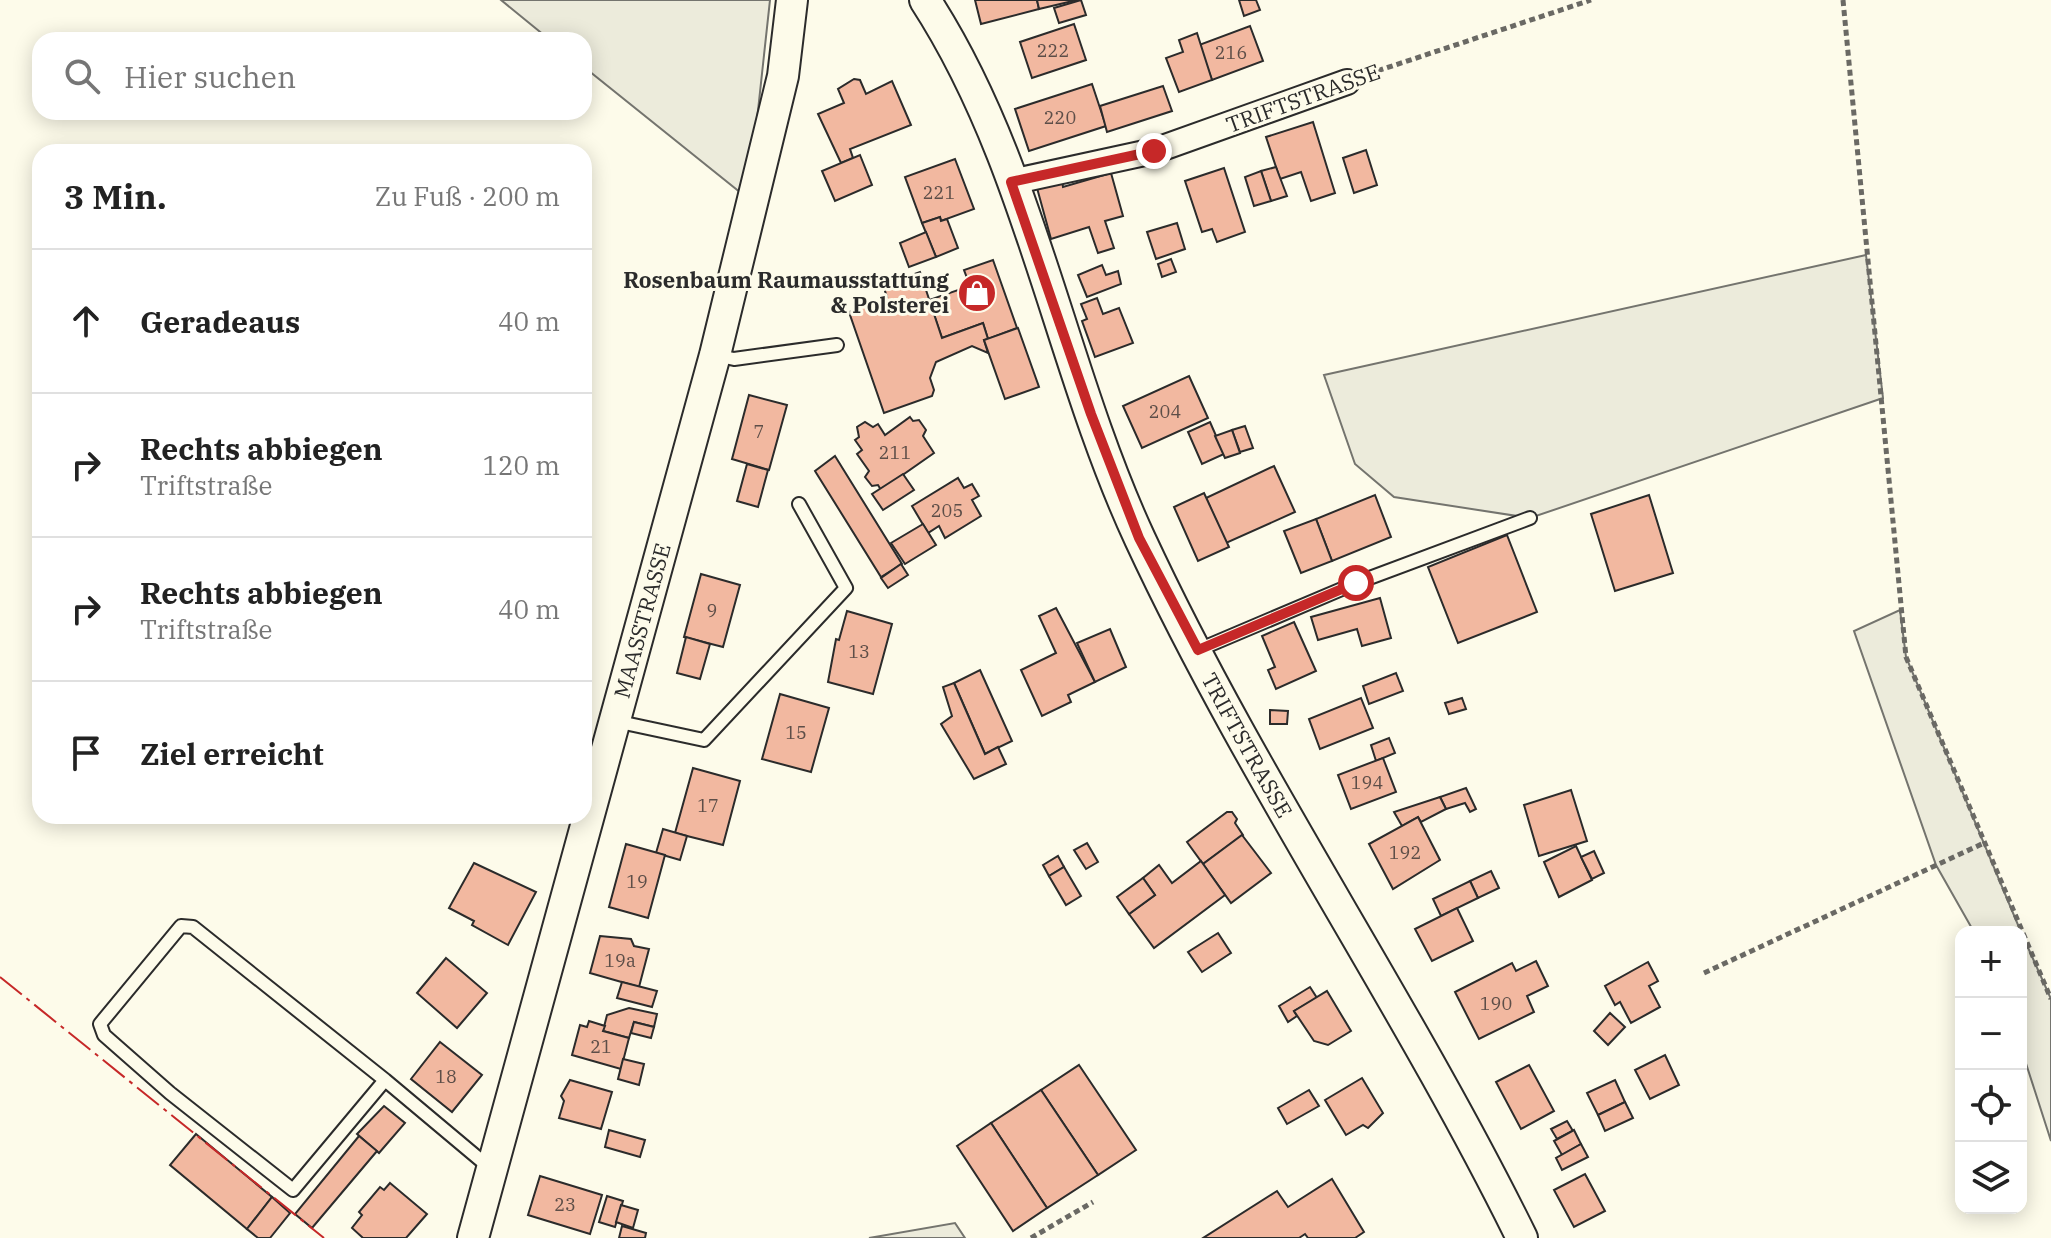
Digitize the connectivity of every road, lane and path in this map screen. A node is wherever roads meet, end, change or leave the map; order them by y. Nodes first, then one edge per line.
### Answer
1 (792, 0) edge
2 (925, 0) edge
3 (1591, 0) edge
4 (1843, 0) edge
5 (1347, 82) joint
6 (1011, 182) junction
7 (837, 345) dead end
8 (715, 355) junction
9 (799, 504) dead end
10 (1530, 518) dead end
11 (1198, 650) junction
12 (615, 721) junction
13 (592, 805) edge
14 (587, 824) edge
15 (1984, 843) junction
16 (1704, 973) dead end
17 (2051, 999) edge
18 (385, 1080) junction
19 (492, 1170) junction
20 (1093, 1202) dead end
21 (473, 1238) edge
22 (1031, 1238) edge
23 (1522, 1238) edge

1 - 8 street, MAASSTRASSE
2 - 6 street, TRIFTSTRASSE
3 - 5 path, TRIFTSTRASSE
4 - 15 path
5 - 6 street, TRIFTSTRASSE
6 - 11 street, TRIFTSTRASSE
7 - 8 lane
8 - 12 street, MAASSTRASSE
9 - 12 lane
10 - 11 lane
11 - 23 street, TRIFTSTRASSE
12 - 13 street, MAASSTRASSE
14 - 19 street, MAASSTRASSE
15 - 16 path
15 - 17 path
18 - 18 lane
18 - 19 lane
19 - 21 street, MAASSTRASSE
20 - 22 path

